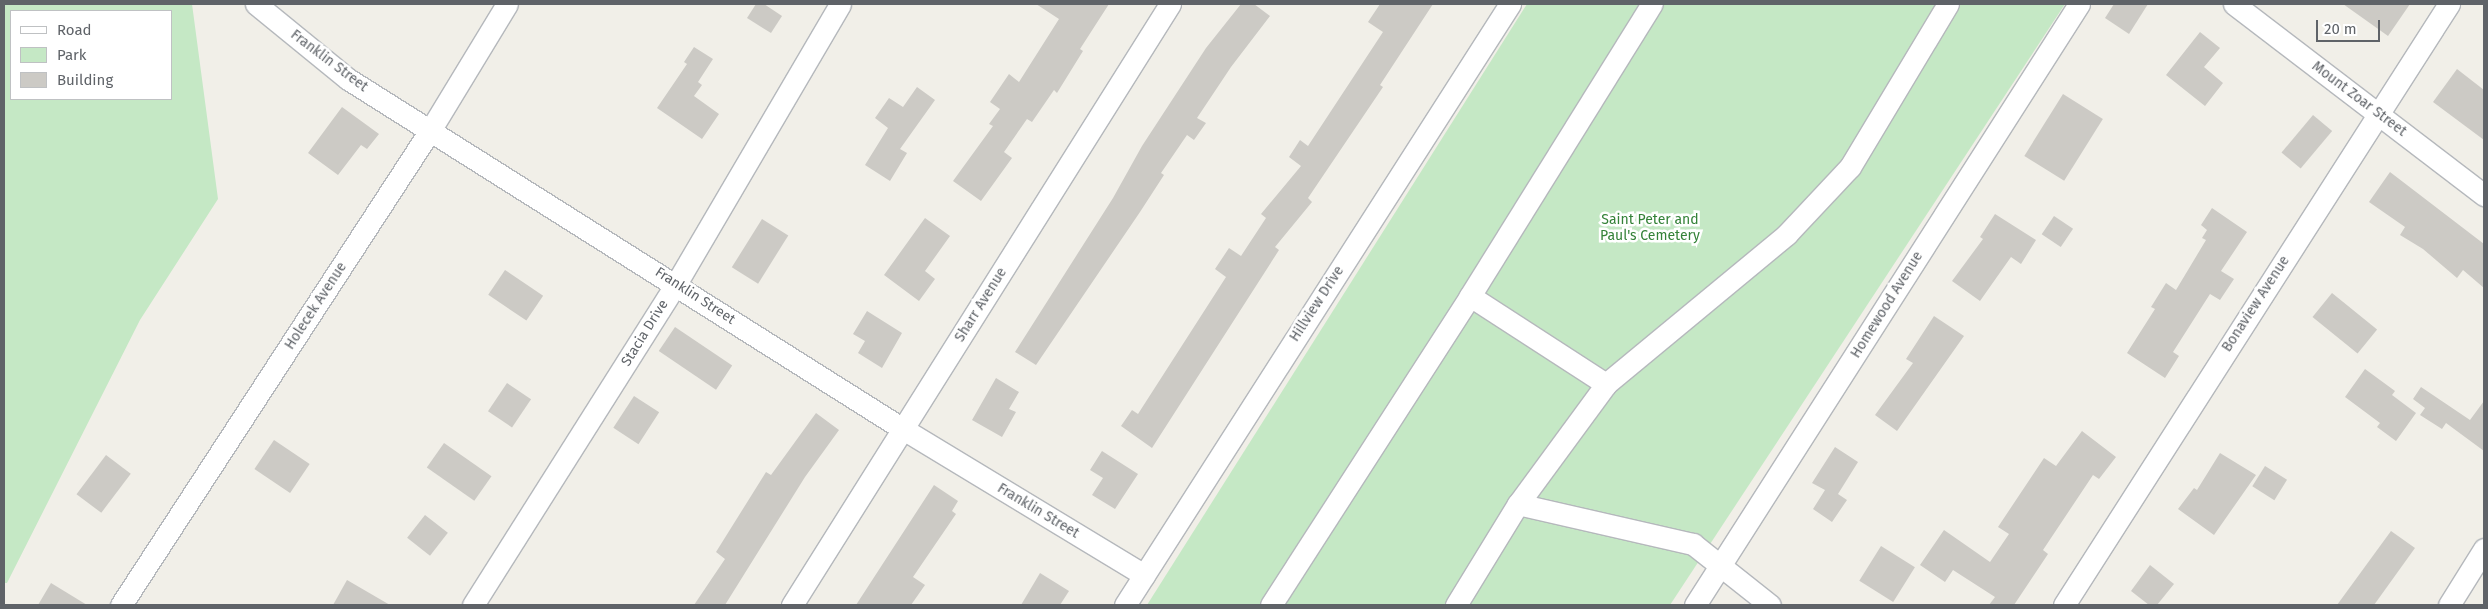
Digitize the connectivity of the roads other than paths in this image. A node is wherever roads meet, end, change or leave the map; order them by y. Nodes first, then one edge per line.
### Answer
1 (256, 4) edge
2 (507, 4) edge
3 (840, 4) edge
4 (1170, 4) edge
5 (1510, 4) edge
6 (1652, 4) edge
7 (1948, 4) edge
8 (2079, 4) edge
9 (2234, 4) edge
10 (2449, 4) edge
11 (2378, 114) junction
12 (431, 129) junction
13 (2484, 195) edge
14 (676, 284) junction
15 (1470, 296) junction
16 (1606, 384) junction
17 (902, 429) junction
18 (1518, 504) junction
19 (2484, 549) edge
20 (1720, 567) junction
21 (1144, 574) junction
22 (120, 605) edge
23 (473, 605) edge
24 (792, 605) edge
25 (1125, 605) edge
26 (1271, 605) edge
27 (1456, 605) edge
28 (1695, 605) edge
29 (1770, 605) edge
30 (2064, 605) edge
31 (2449, 605) edge

1 - 12 street, Franklin Street
2 - 12 street, Holecek Avenue
3 - 14 street, Stacia Drive
4 - 17 street, Sharr Avenue
5 - 21 street, Hillview Drive
6 - 15 street
7 - 16 street
8 - 20 street, Homewood Avenue
9 - 11 street, Mount Zoar Street
10 - 11 street, Bonaview Avenue
11 - 13 street, Mount Zoar Street
11 - 30 street, Bonaview Avenue
12 - 14 street, Franklin Street
12 - 22 street, Holecek Avenue
14 - 17 street, Franklin Street
14 - 23 street, Stacia Drive
15 - 16 street
15 - 26 street
16 - 18 street
17 - 21 street, Franklin Street
17 - 24 street, Sharr Avenue
18 - 20 street
18 - 27 street
19 - 31 street
20 - 28 street, Homewood Avenue
20 - 29 street
21 - 25 street, Hillview Drive

